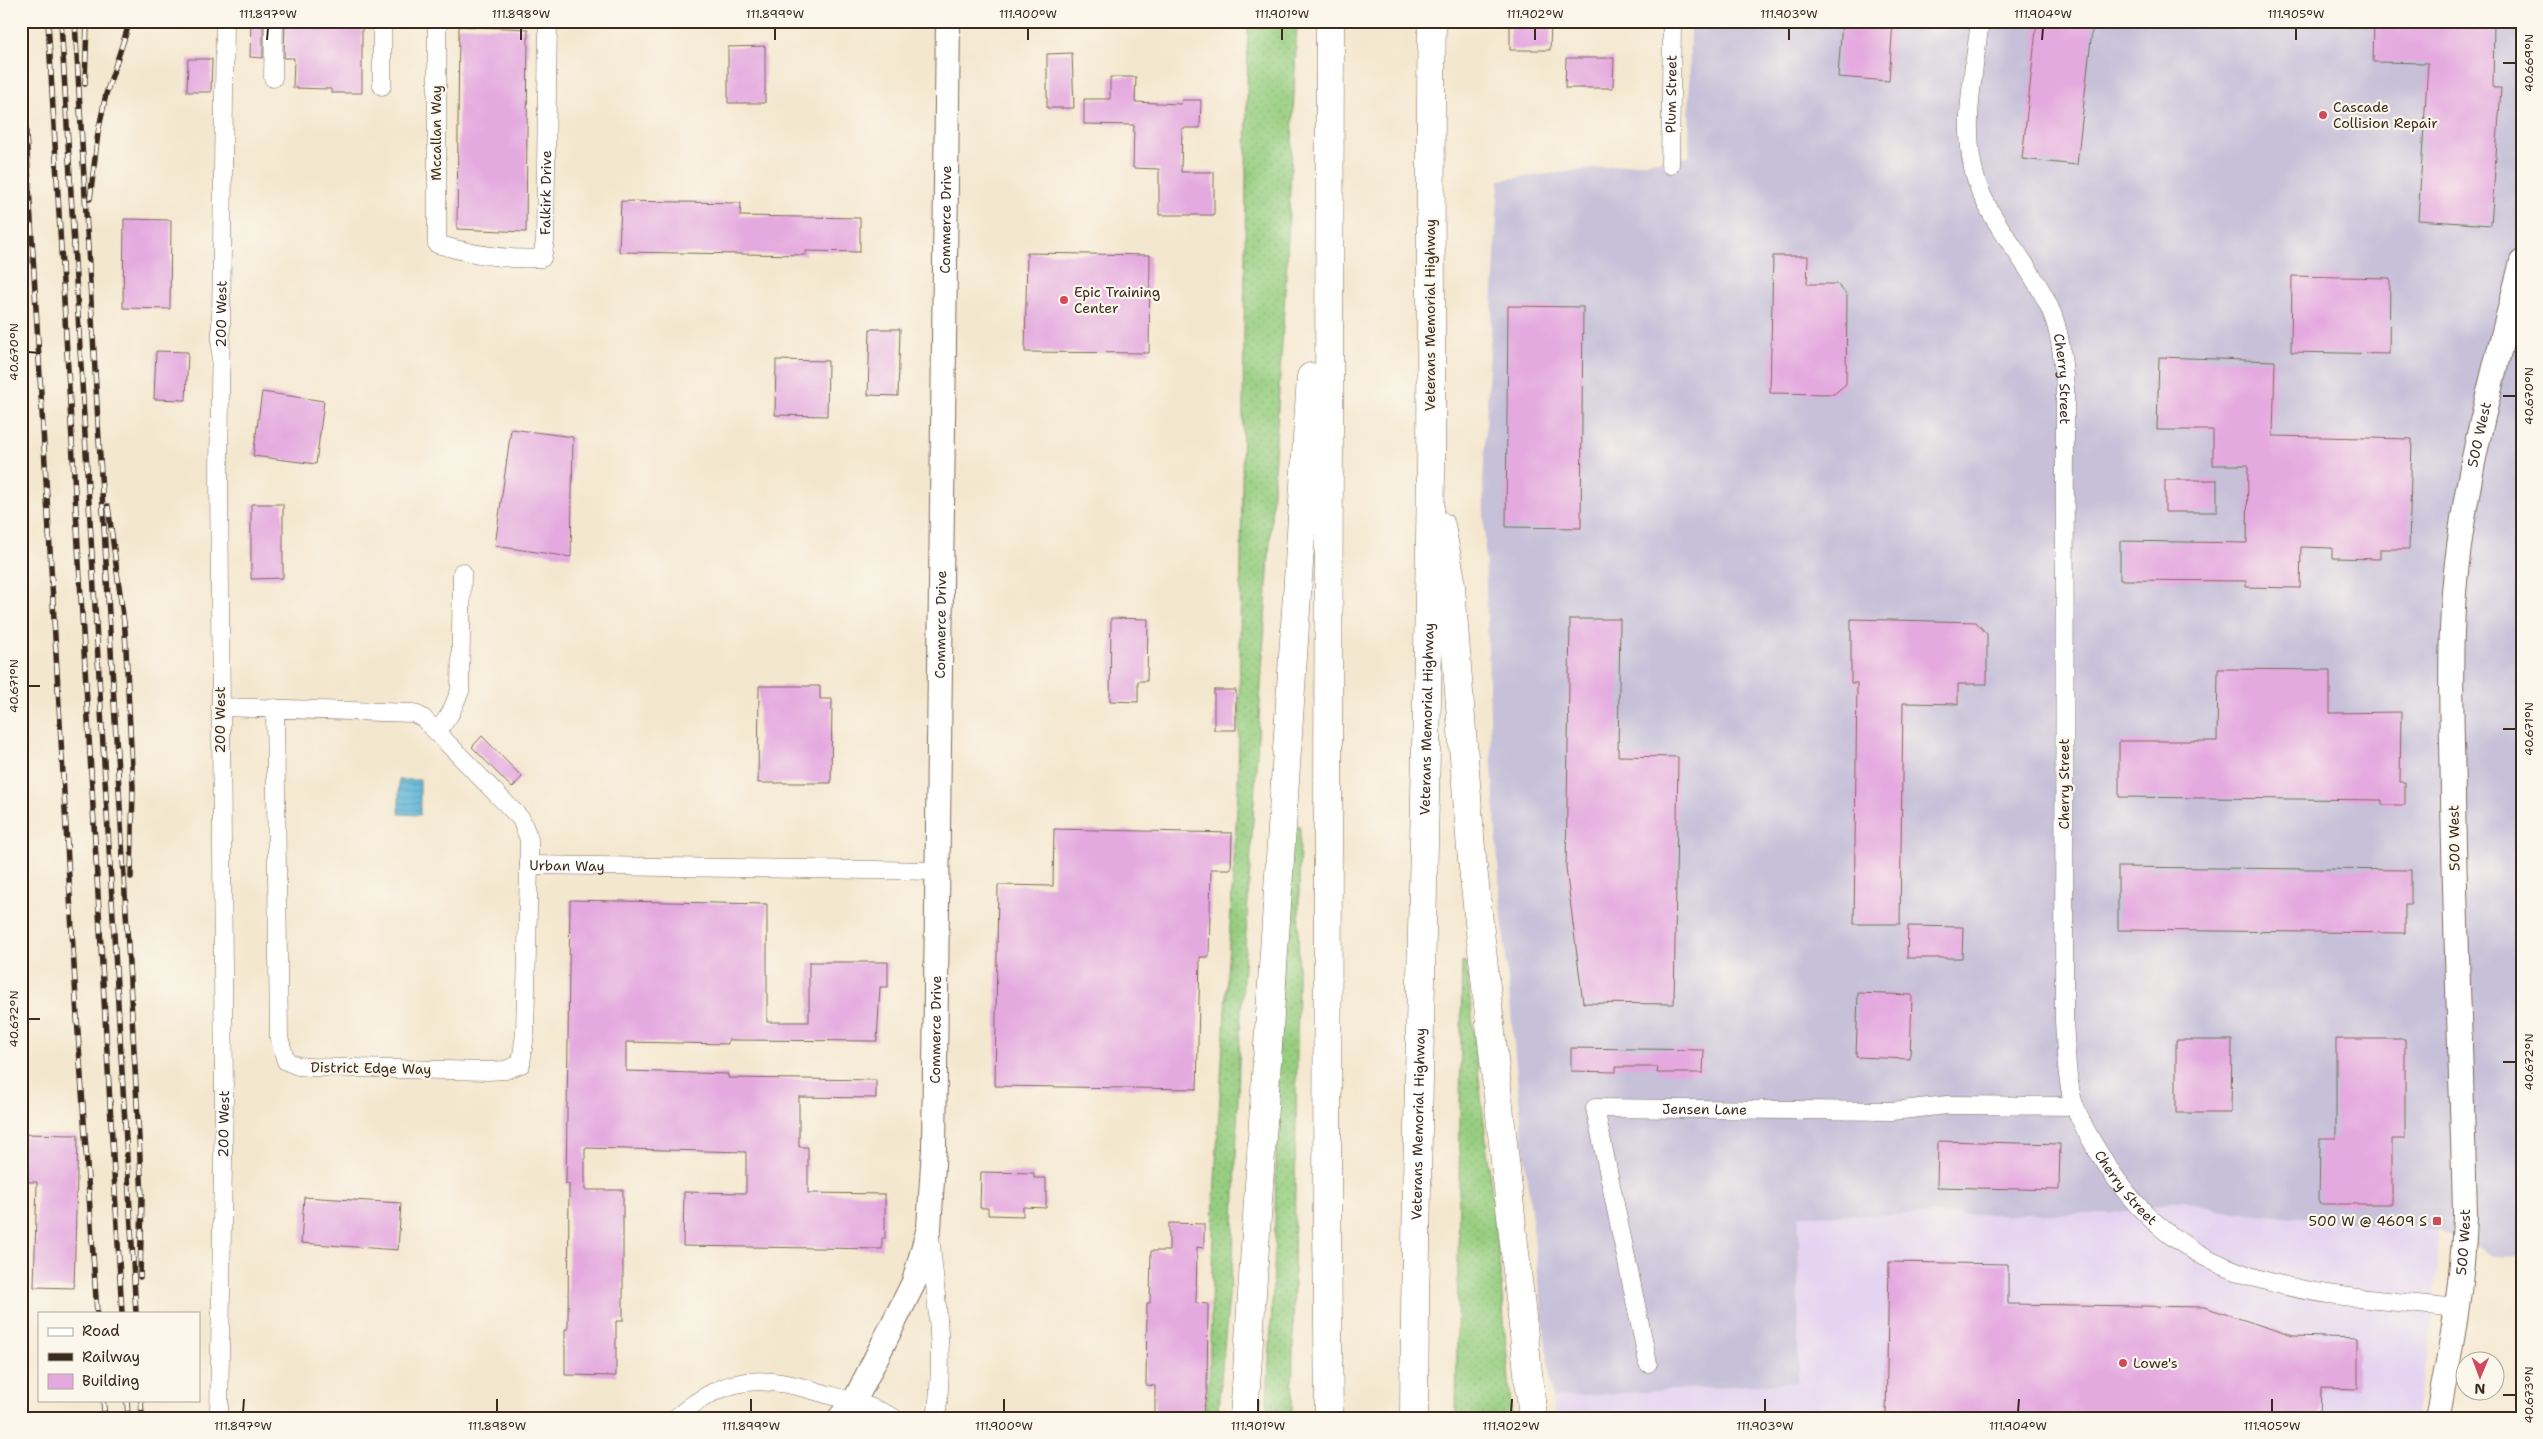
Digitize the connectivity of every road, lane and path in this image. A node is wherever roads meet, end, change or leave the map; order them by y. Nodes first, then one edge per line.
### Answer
1 (225, 21) edge
2 (274, 21) edge
3 (382, 21) edge
4 (437, 21) edge
5 (548, 21) edge
6 (948, 21) edge
7 (1330, 21) edge
8 (1432, 21) edge
9 (1672, 21) edge
10 (1980, 21) edge
11 (273, 78) dead end
12 (382, 86) dead end
13 (1328, 113) junction
14 (1670, 165) dead end
15 (437, 244) joint
16 (2522, 262) edge
17 (1431, 468) junction
18 (462, 572) dead end
19 (220, 707) junction
20 (274, 708) junction
21 (437, 732) junction
22 (529, 866) junction
23 (938, 871) junction
24 (2074, 1106) junction
25 (929, 1228) junction
26 (2458, 1308) junction
27 (1648, 1363) dead end
28 (847, 1410) edge
29 (219, 1418) edge
30 (676, 1418) edge
31 (894, 1418) edge
32 (936, 1418) edge
33 (1244, 1418) edge
34 (1329, 1418) edge
35 (1414, 1418) edge
36 (1533, 1418) edge
37 (2437, 1418) edge

1 - 19 street, 200 West
2 - 11 street
3 - 12 street
4 - 15 street, Mccallan Way
5 - 15 street, Falkirk Drive
6 - 23 street, Commerce Drive
7 - 13 highway
8 - 17 highway, Veterans Memorial Highway
9 - 14 street, Plum Street
10 - 24 street, Cherry Street
13 - 33 highway
13 - 34 highway
16 - 26 street, 500 West
17 - 35 highway, Veterans Memorial Highway
17 - 36 highway
18 - 21 street
19 - 20 street, Urban Way
19 - 29 street, 200 West
20 - 21 street, Urban Way
20 - 22 street, District Edge Way
21 - 22 street, Urban Way
22 - 23 street, Urban Way
23 - 25 street, Commerce Drive
24 - 26 street, Cherry Street
24 - 27 street, Jensen Lane
25 - 28 street, Commerce Drive
25 - 32 street, Commerce Drive
26 - 37 street, 500 West
28 - 30 street
28 - 31 street

